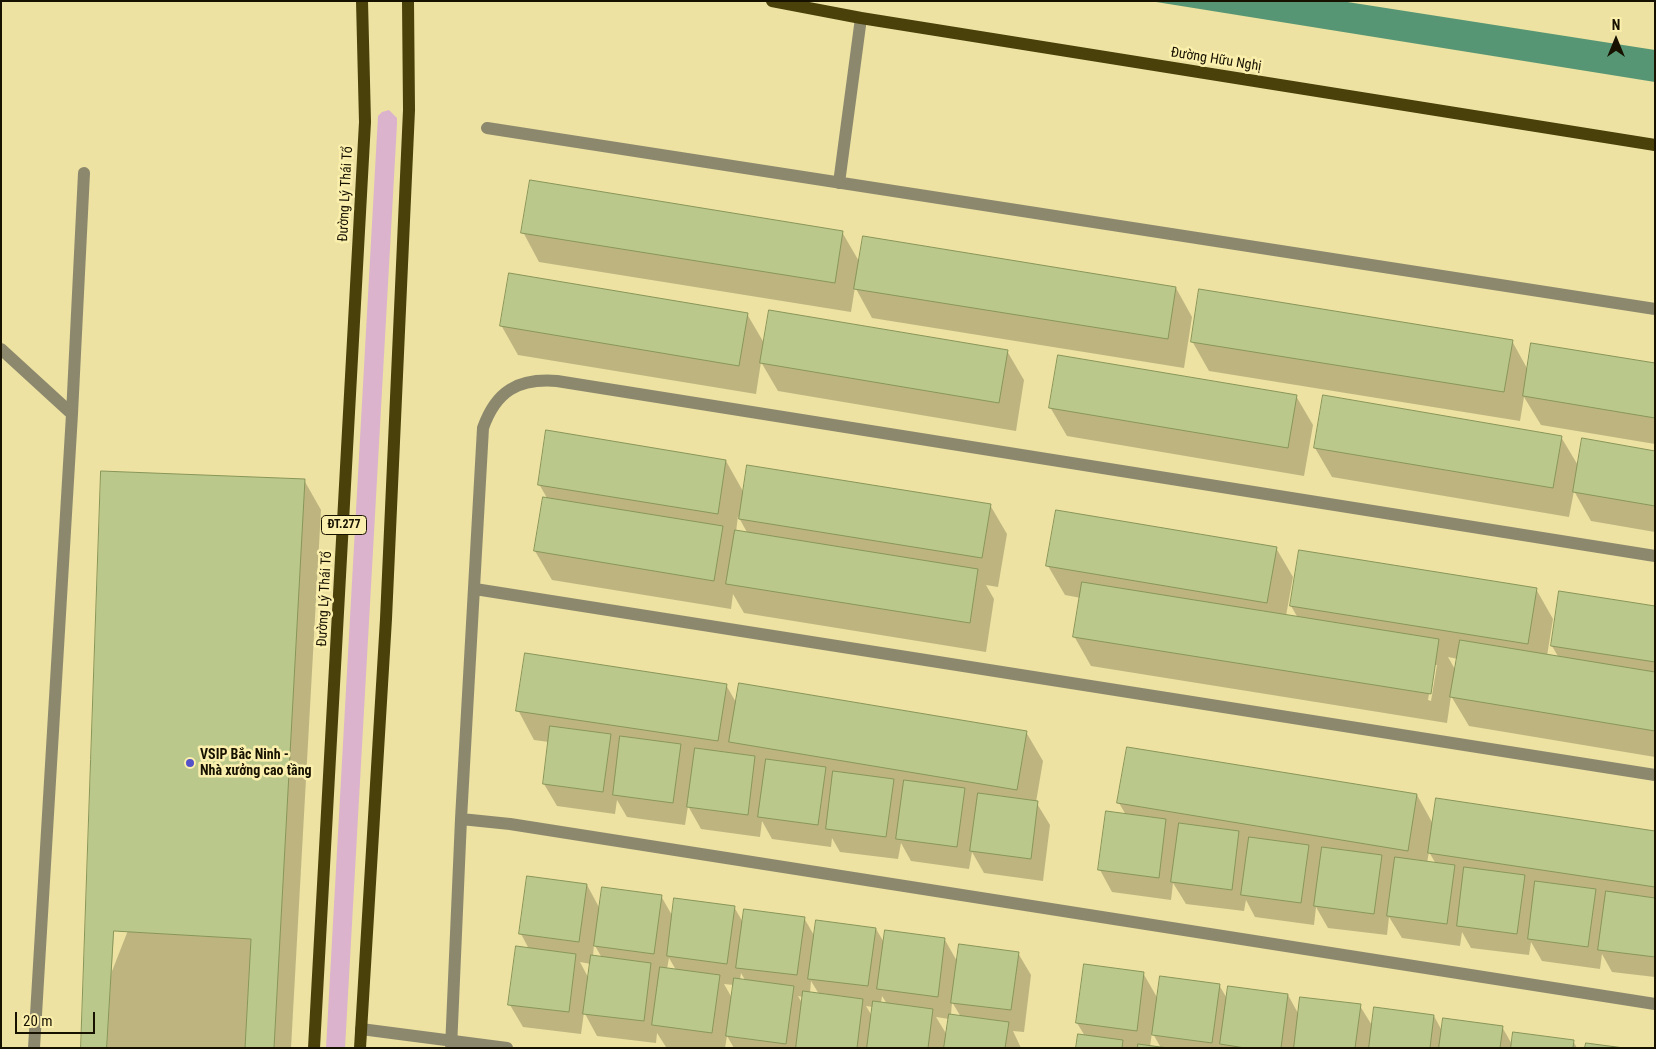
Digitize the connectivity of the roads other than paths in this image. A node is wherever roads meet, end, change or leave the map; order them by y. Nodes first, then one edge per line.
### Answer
1 (362, 1) edge
2 (408, 1) edge
3 (772, 1) edge
4 (860, 18) junction
5 (488, 128) dead end
6 (1655, 145) edge
7 (84, 172) dead end
8 (839, 183) junction
9 (1655, 309) edge
10 (1, 349) edge
11 (72, 414) junction
12 (1655, 556) edge
13 (474, 589) junction
14 (1655, 775) edge
15 (461, 819) junction
16 (1655, 1004) edge
17 (361, 1029) junction
18 (451, 1044) edge
19 (34, 1048) edge
20 (314, 1048) edge
21 (360, 1048) edge
22 (508, 1048) edge

1 - 20 main road, Đường Lý Thái Tổ / ĐT.277
2 - 17 main road
3 - 4 main road, Đường Hữu Nghị
4 - 6 main road, Đường Hữu Nghị
4 - 8 street
5 - 8 street
7 - 11 street
8 - 9 street
10 - 11 street
11 - 19 street
12 - 13 street
13 - 14 street
13 - 15 street
15 - 16 street
15 - 18 street
17 - 18 street
17 - 21 main road
18 - 22 street

